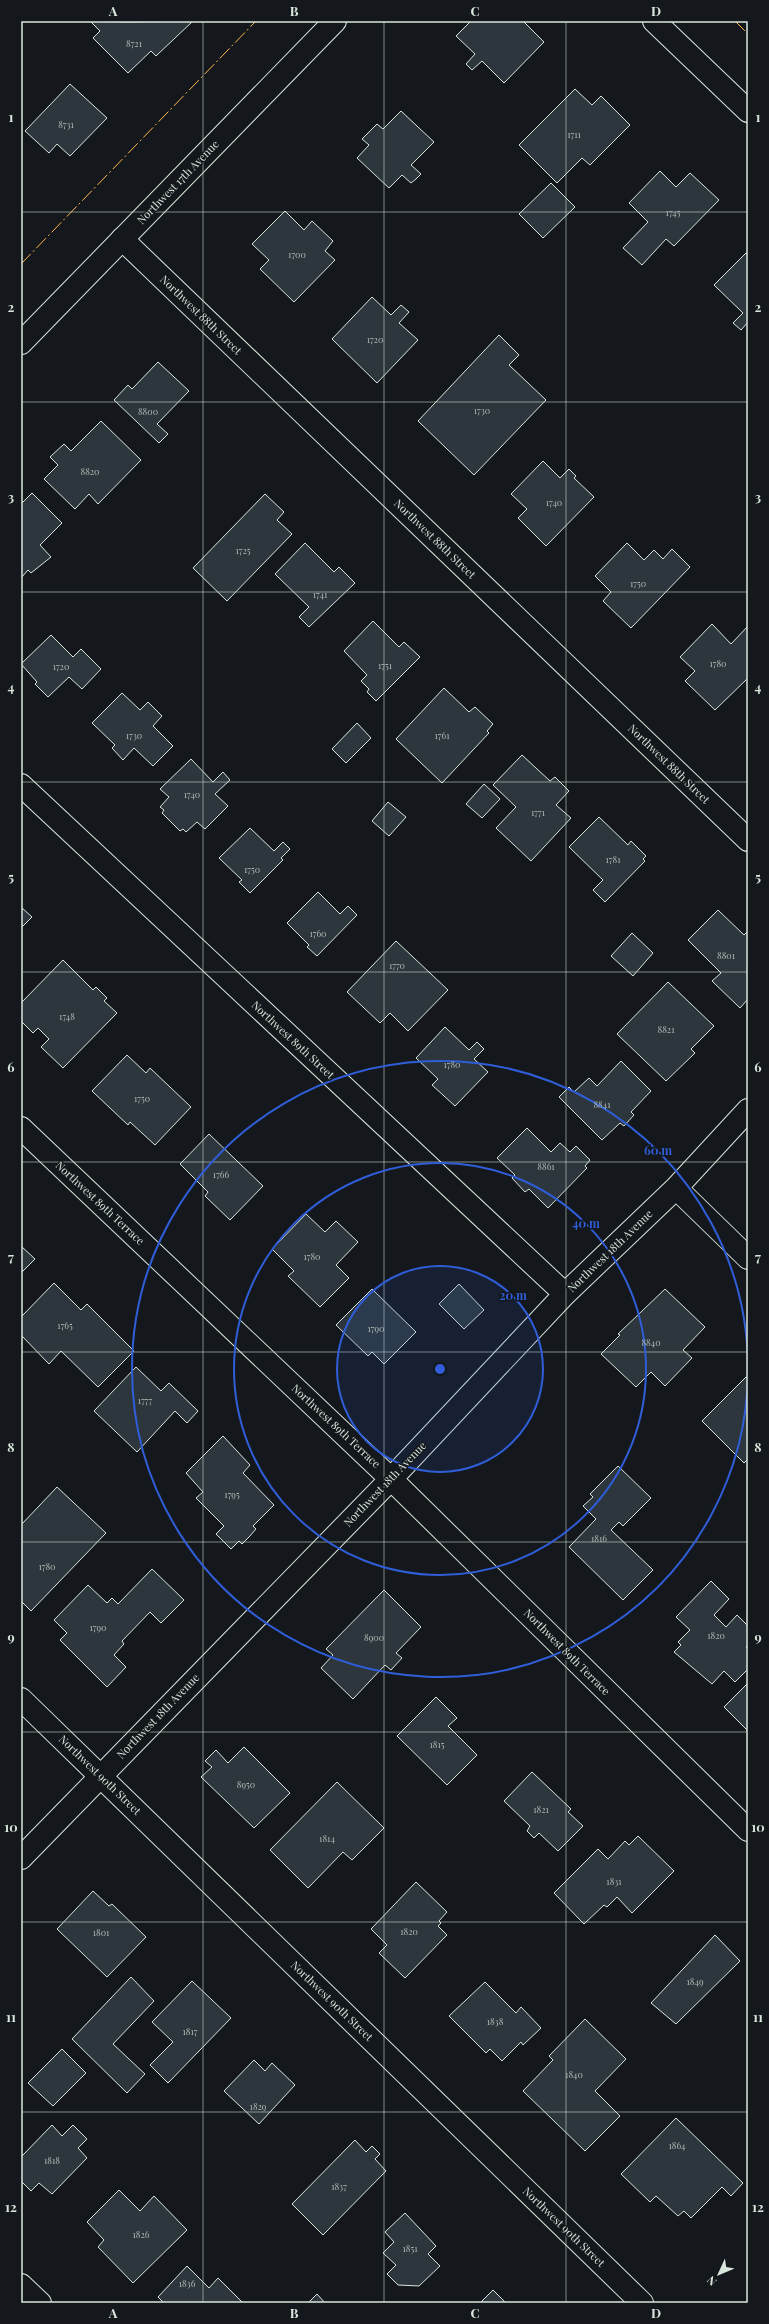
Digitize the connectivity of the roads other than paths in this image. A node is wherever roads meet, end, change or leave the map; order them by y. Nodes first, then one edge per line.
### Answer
1 (335, 21) edge
2 (654, 21) edge
3 (748, 111) edge
4 (122, 239) junction
5 (21, 343) edge
6 (21, 785) edge
7 (748, 840) edge
8 (748, 1110) edge
9 (21, 1128) edge
10 (676, 1188) junction
11 (748, 1258) edge
12 (565, 1294) junction
13 (391, 1479) junction
14 (21, 1699) edge
15 (100, 1775) junction
16 (748, 1830) edge
17 (21, 1858) edge
18 (21, 2285) edge
19 (40, 2303) edge
20 (642, 2303) edge

1 - 4 street, Northwest 17th Avenue
2 - 3 street
4 - 5 street, Northwest 17th Avenue
4 - 7 street, Northwest 88th Street
6 - 12 street, Northwest 89th Street
8 - 10 street, Northwest 18th Avenue
9 - 13 street, Northwest 89th Terrace
10 - 11 street
10 - 12 street, Northwest 18th Avenue
12 - 13 street, Northwest 18th Avenue
13 - 15 street, Northwest 18th Avenue
13 - 16 street, Northwest 89th Terrace
14 - 15 street, Northwest 90th Street
15 - 17 street, Northwest 18th Avenue
15 - 20 street, Northwest 90th Street
18 - 19 street

